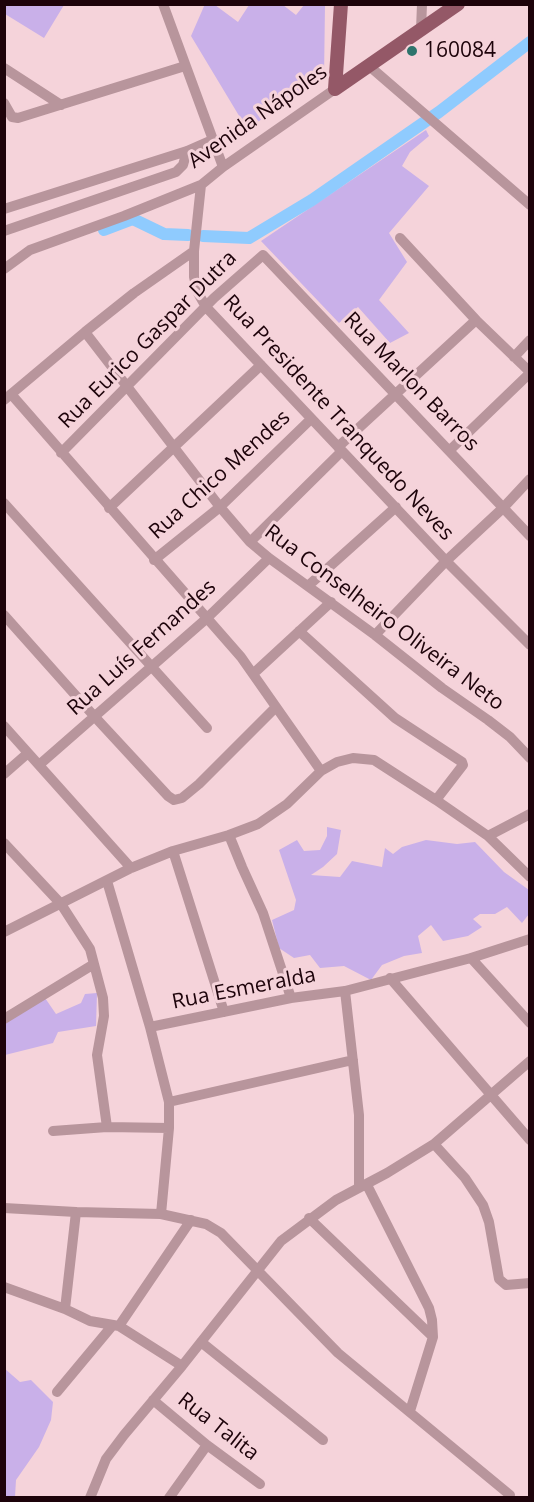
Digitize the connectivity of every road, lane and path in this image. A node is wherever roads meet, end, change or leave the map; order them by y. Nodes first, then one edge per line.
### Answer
1 (341, 4) edge
2 (422, 4) edge
3 (458, 4) edge
4 (165, 6) edge
5 (421, 30) junction
6 (368, 65) junction
7 (185, 66) junction
8 (4, 68) edge
9 (334, 88) junction
10 (4, 103) edge
11 (61, 105) junction
12 (212, 140) junction
13 (187, 151) junction
14 (223, 167) junction
15 (201, 185) junction
16 (530, 205) edge
17 (4, 209) edge
18 (4, 231) edge
19 (400, 238) dead end
20 (194, 251) junction
21 (263, 255) joint
22 (4, 269) edge
23 (206, 307) junction
24 (476, 320) junction
25 (85, 332) junction
26 (530, 340) edge
27 (514, 357) junction
28 (261, 365) junction
29 (530, 373) edge
30 (127, 386) junction
31 (396, 395) junction
32 (8, 397) edge
33 (311, 419) junction
34 (174, 449) junction
35 (340, 449) junction
36 (450, 450) junction
37 (62, 453) junction
38 (530, 479) edge
39 (4, 503) edge
40 (220, 507) junction
41 (396, 507) junction
42 (110, 508) junction
43 (503, 508) junction
44 (530, 536) edge
45 (250, 542) junction
46 (269, 558) junction
47 (154, 560) junction
48 (446, 561) junction
49 (309, 585) junction
50 (331, 602) junction
51 (4, 615) edge
52 (206, 620) junction
53 (299, 631) junction
54 (375, 634) junction
55 (530, 645) edge
56 (150, 667) junction
57 (254, 673) junction
58 (276, 707) junction
59 (94, 716) junction
60 (4, 726) edge
61 (207, 728) dead end
62 (28, 753) junction
63 (530, 758) edge
64 (39, 765) junction
65 (321, 771) junction
66 (4, 774) edge
67 (436, 800) junction
68 (530, 814) edge
69 (229, 835) junction
70 (488, 836) junction
71 (4, 843) edge
72 (173, 851) junction
73 (131, 868) junction
74 (530, 877) edge
75 (107, 880) junction
76 (61, 904) junction
77 (4, 932) edge
78 (530, 939) edge
79 (471, 957) junction
80 (94, 963) junction
81 (390, 978) junction
82 (345, 991) junction
83 (291, 998) junction
84 (224, 1012) junction
85 (4, 1020) edge
86 (530, 1023) edge
87 (150, 1027) junction
88 (353, 1060) junction
89 (530, 1061) edge
90 (492, 1095) junction
91 (169, 1102) junction
92 (107, 1127) junction
93 (169, 1128) junction
94 (53, 1131) dead end
95 (530, 1140) edge
96 (434, 1144) junction
97 (363, 1186) junction
98 (4, 1208) edge
99 (76, 1212) junction
100 (161, 1214) junction
101 (309, 1218) junction
102 (191, 1220) junction
103 (256, 1270) junction
104 (530, 1283) edge
105 (4, 1287) edge
106 (65, 1309) junction
107 (116, 1326) junction
108 (433, 1337) junction
109 (201, 1342) junction
110 (182, 1366) junction
111 (57, 1392) dead end
112 (153, 1400) junction
113 (410, 1411) junction
114 (322, 1440) dead end
115 (207, 1445) junction
116 (260, 1484) dead end
117 (510, 1495) dead end
118 (90, 1497) edge
119 (169, 1497) edge

1 - 9 main road
2 - 5 street
3 - 5 main road, Avenida Nápoles
4 - 7 street
5 - 6 main road, Avenida Nápoles
6 - 9 main road, Avenida Nápoles
6 - 16 street
7 - 11 street
7 - 12 street
8 - 11 street
9 - 14 street, Avenida Nápoles
10 - 11 street
12 - 13 street
12 - 14 street
13 - 17 street
13 - 18 street
14 - 15 street, Avenida Nápoles
15 - 20 street, Rua Presidente Tranquedo Neves
15 - 22 street, Avenida Nápoles
19 - 24 street
20 - 23 street, Rua Presidente Tranquedo Neves
20 - 25 street
21 - 23 street, Rua Eurico Gaspar Dutra
21 - 31 street, Rua Marlon Barros
23 - 28 street, Rua Presidente Tranquedo Neves
23 - 30 street, Rua Eurico Gaspar Dutra
24 - 27 street
24 - 31 street
25 - 30 street, Rua Conselheiro Oliveira Neto
25 - 32 street
26 - 27 street
27 - 29 street
28 - 33 street, Rua Presidente Tranquedo Neves
28 - 34 street
29 - 36 street
30 - 34 street, Rua Conselheiro Oliveira Neto
30 - 37 street, Rua Eurico Gaspar Dutra
31 - 35 street
31 - 36 street, Rua Marlon Barros
32 - 37 street
33 - 35 street, Rua Presidente Tranquedo Neves
33 - 40 street, Rua Chico Mendes
34 - 40 street, Rua Conselheiro Oliveira Neto
34 - 42 street
35 - 41 street, Rua Presidente Tranquedo Neves
35 - 45 street
36 - 43 street, Rua Marlon Barros
37 - 42 street
38 - 43 street
39 - 56 street
40 - 45 street, Rua Conselheiro Oliveira Neto
40 - 47 street, Rua Chico Mendes
41 - 48 street, Rua Presidente Tranquedo Neves
41 - 49 street
42 - 47 street
43 - 44 street, Rua Marlon Barros
43 - 48 street
45 - 46 street, Rua Conselheiro Oliveira Neto
46 - 49 street, Rua Conselheiro Oliveira Neto
46 - 52 street, Rua Luís Fernandes
47 - 52 street
48 - 54 street
48 - 55 street, Rua Presidente Tranquedo Neves
49 - 50 street, Rua Conselheiro Oliveira Neto
50 - 53 street
50 - 54 street, Rua Conselheiro Oliveira Neto
51 - 59 street
52 - 56 street, Rua Luís Fernandes
52 - 57 street
53 - 57 street
53 - 67 street
54 - 63 street, Rua Conselheiro Oliveira Neto
56 - 59 street, Rua Luís Fernandes
56 - 61 street
57 - 58 street
58 - 59 street
58 - 65 street
59 - 64 street, Rua Luís Fernandes
60 - 62 street
62 - 64 street
62 - 66 street
64 - 73 street
65 - 67 street
65 - 69 street
67 - 70 street
68 - 70 street
69 - 72 street
69 - 83 street
70 - 74 street
71 - 76 street
72 - 73 street
72 - 84 street
73 - 75 street
75 - 76 street
75 - 87 street
76 - 77 street
76 - 80 street
78 - 79 street, Rua Esmeralda
79 - 81 street, Rua Esmeralda
79 - 86 street
80 - 85 street
80 - 92 street
81 - 82 street, Rua Esmeralda
81 - 90 street
82 - 83 street, Rua Esmeralda
82 - 88 street, Rua Esmeralda
83 - 84 street, Rua Esmeralda
84 - 87 street, Rua Esmeralda
87 - 91 street
88 - 91 street
88 - 97 street, Rua Esmeralda
89 - 90 street
90 - 95 street
90 - 96 street
91 - 93 street
92 - 93 street
92 - 94 street
93 - 100 street
96 - 97 street
96 - 104 street
97 - 101 street
97 - 108 street
98 - 99 street
99 - 100 street
99 - 106 street
100 - 102 street
101 - 103 street
101 - 108 street
102 - 103 street
102 - 107 street
103 - 109 street
103 - 113 street
105 - 106 street
106 - 107 street
107 - 110 street
107 - 111 street
108 - 113 street
109 - 110 street
109 - 114 street
110 - 112 street
112 - 115 street, Rua Talita
112 - 118 street
113 - 117 street
115 - 116 street, Rua Talita
115 - 119 street

